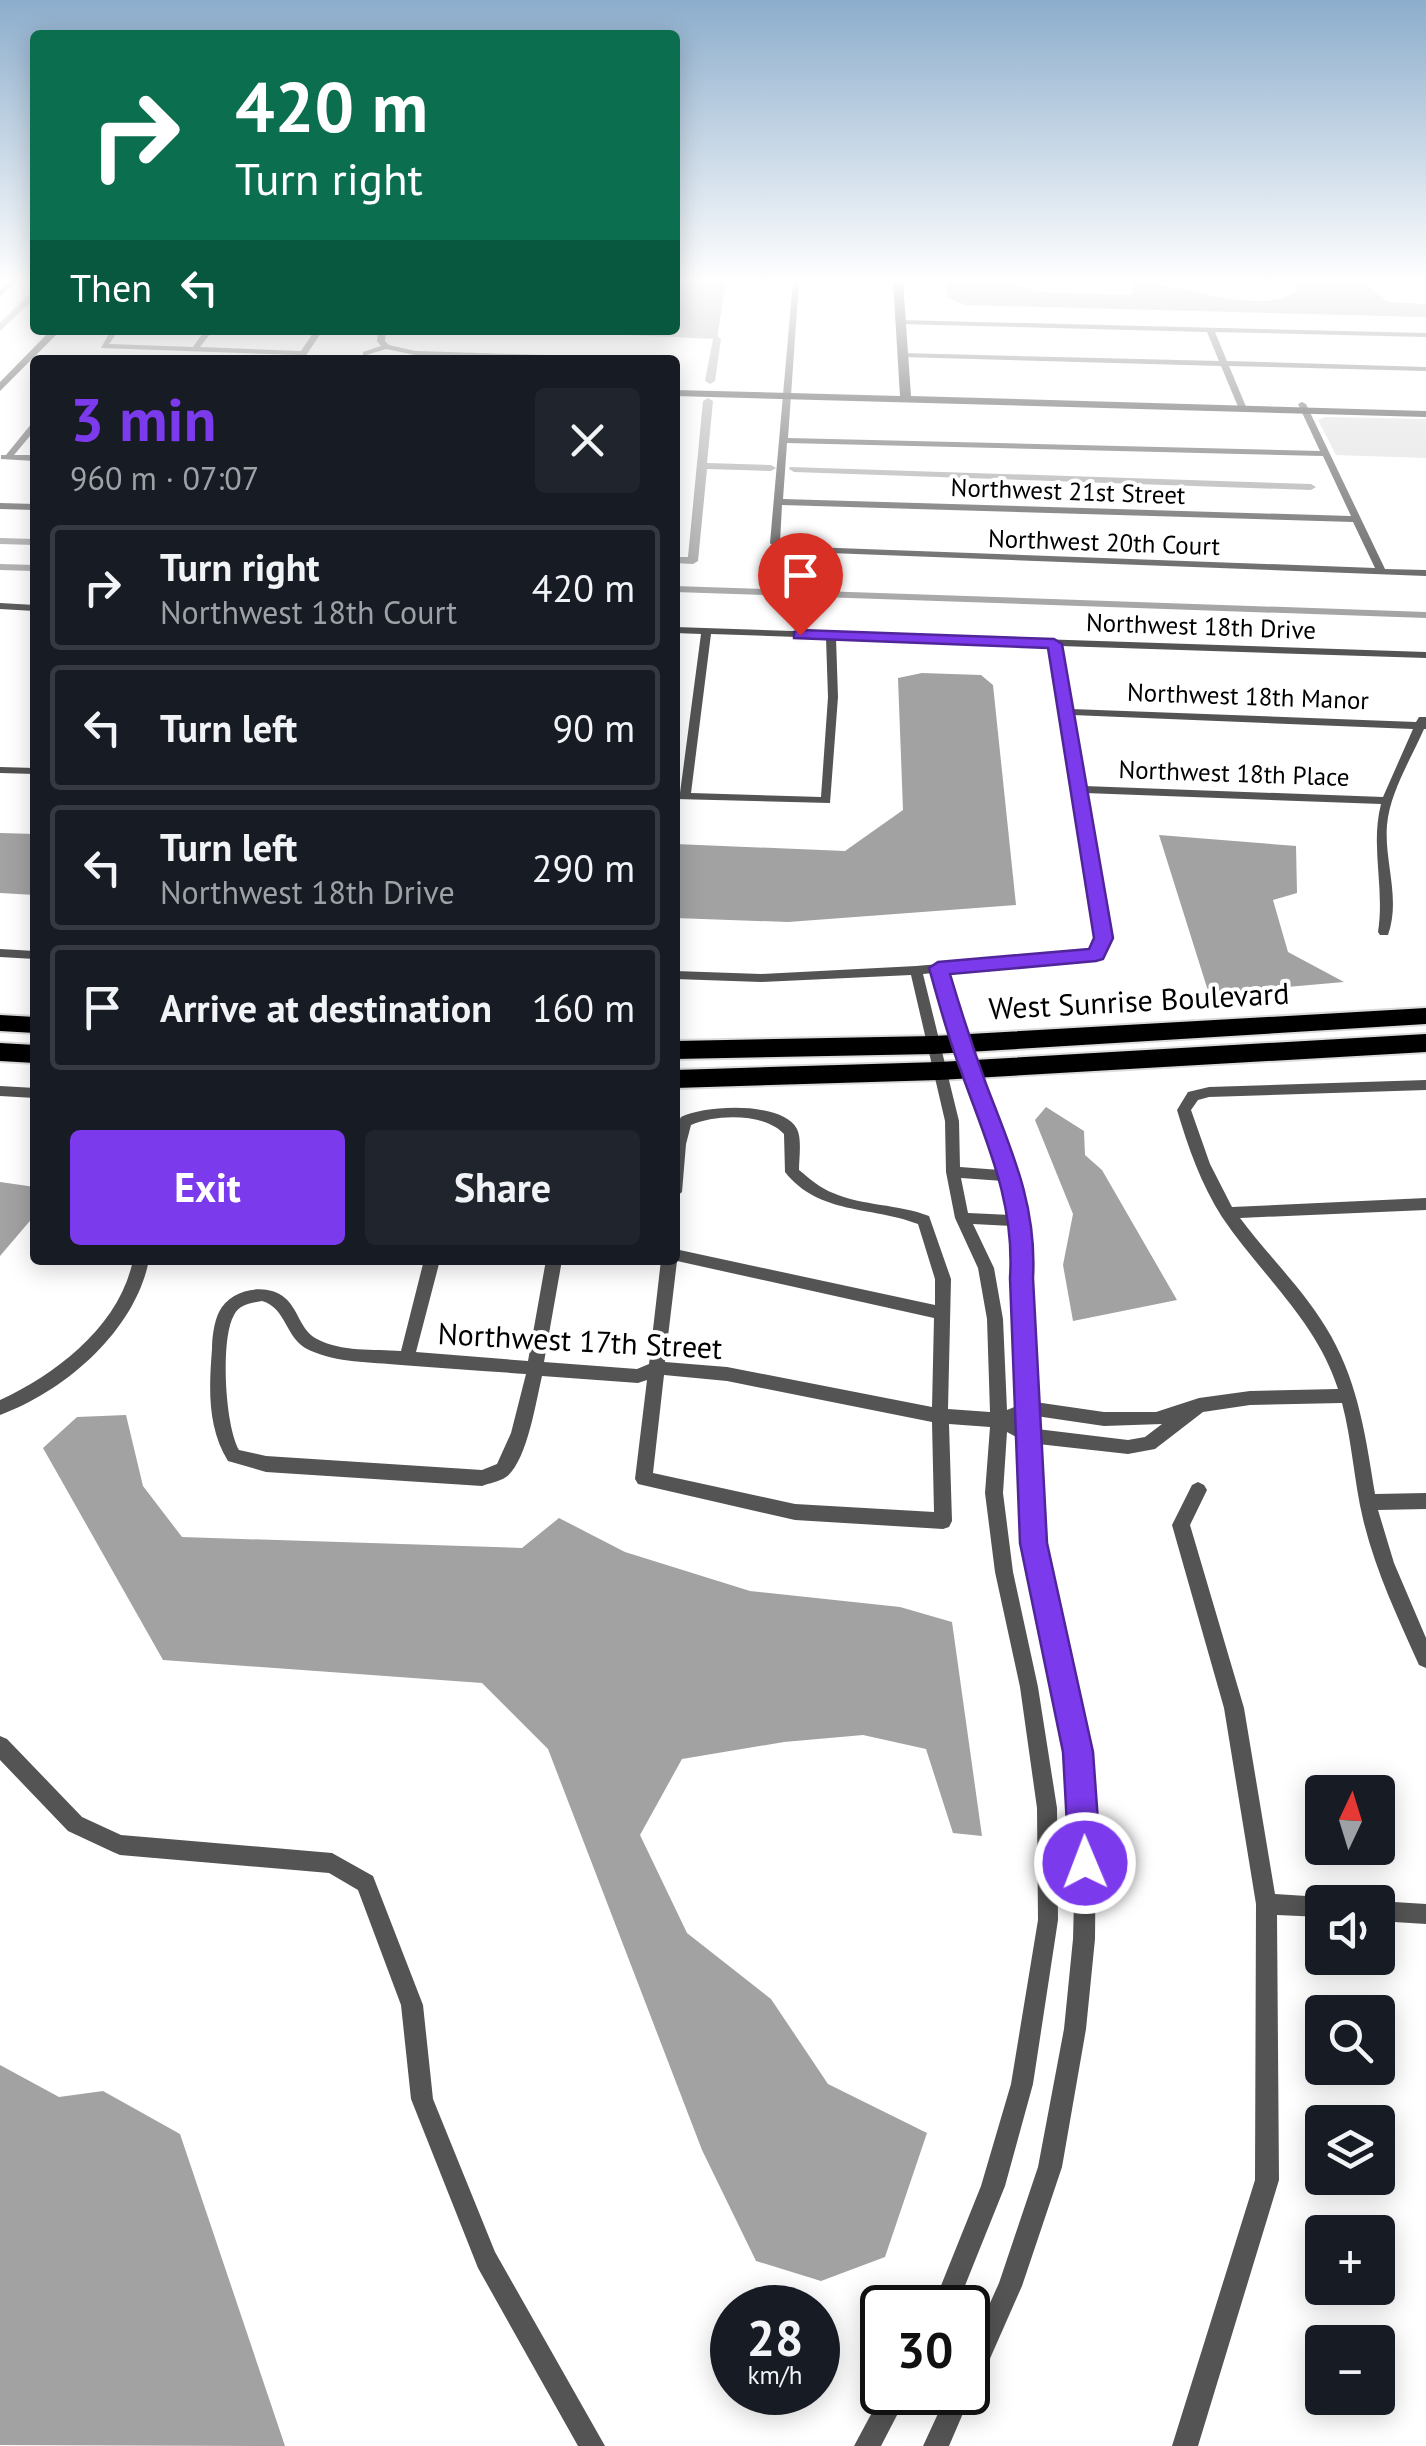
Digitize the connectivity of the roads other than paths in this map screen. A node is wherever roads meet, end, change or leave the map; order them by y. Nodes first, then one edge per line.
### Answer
1 (788, 395) edge
2 (851, 395) edge
3 (1238, 395) edge
4 (906, 397) joint
5 (1242, 406) junction
6 (1304, 408) junction
7 (1426, 411) edge
8 (30, 430) edge
9 (784, 440) junction
10 (1327, 454) junction
11 (4, 457) edge
12 (30, 458) edge
13 (778, 502) junction
14 (0, 506) edge
15 (30, 507) edge
16 (1357, 520) junction
17 (1382, 572) junction
18 (1426, 573) edge
19 (0, 606) edge
20 (30, 608) edge
21 (680, 630) edge
22 (706, 631) junction
23 (831, 636) junction
24 (1054, 644) junction
25 (1426, 656) edge
26 (1067, 712) junction
27 (1424, 722) edge
28 (0, 770) edge
29 (30, 771) edge
30 (1079, 789) junction
31 (680, 796) edge
32 (1386, 802) junction
33 (1384, 932) dead end
34 (0, 953) edge
35 (30, 955) edge
36 (938, 968) junction
37 (916, 970) junction
38 (680, 975) edge
39 (1426, 1016) edge
40 (0, 1023) edge
41 (30, 1025) edge
42 (961, 1044) junction
43 (1426, 1044) edge
44 (680, 1050) edge
45 (0, 1052) edge
46 (30, 1054) edge
47 (936, 1058) junction
48 (970, 1069) junction
49 (680, 1079) edge
50 (1426, 1085) edge
51 (0, 1092) edge
52 (30, 1093) edge
53 (680, 1139) edge
54 (953, 1172) junction
55 (1012, 1176) junction
56 (1426, 1204) edge
57 (1228, 1212) junction
58 (962, 1218) junction
59 (1020, 1221) junction
60 (680, 1256) edge
61 (142, 1265) edge
62 (431, 1265) edge
63 (553, 1265) edge
64 (668, 1265) edge
65 (942, 1313) junction
66 (407, 1358) junction
67 (536, 1368) junction
68 (658, 1368) junction
69 (1349, 1396) junction
70 (1199, 1405) junction
71 (0, 1408) edge
72 (1030, 1408) junction
73 (940, 1416) junction
74 (998, 1420) junction
75 (1030, 1436) junction
76 (1198, 1490) dead end
77 (1426, 1501) edge
78 (1368, 1502) junction
79 (1426, 1659) edge
80 (0, 1746) edge
81 (1266, 1904) junction
82 (1305, 1906) edge
83 (1395, 1911) edge
84 (1426, 1914) edge
85 (953, 2285) edge
86 (990, 2330) edge
87 (884, 2415) edge
88 (950, 2415) edge
89 (592, 2446) edge
90 (867, 2446) edge
91 (936, 2446) edge
92 (1185, 2446) edge

1 - 9 street
2 - 4 street
3 - 5 street
4 - 5 street
5 - 6 street
6 - 7 street
6 - 10 street
8 - 11 street
9 - 10 street
9 - 13 street
10 - 16 street
11 - 12 street
13 - 16 street, Northwest 21st Street
13 - 17 street, Northwest 20th Court
14 - 15 street
16 - 17 street
17 - 18 street, Northwest 20th Court
19 - 20 street
21 - 22 street, Northwest 18th Drive
22 - 23 street, Northwest 18th Drive
22 - 31 street
23 - 24 street, Northwest 18th Drive
23 - 31 street
24 - 25 street, Northwest 18th Drive
24 - 26 street
26 - 27 street, Northwest 18th Manor
26 - 30 street
27 - 32 street
28 - 29 street
30 - 32 street, Northwest 18th Place
30 - 36 street
32 - 33 street
34 - 35 street
36 - 37 street
36 - 42 street
37 - 38 street
37 - 47 street
39 - 42 highway, West Sunrise Boulevard
40 - 41 highway
42 - 47 highway, West Sunrise Boulevard
42 - 48 street
43 - 48 highway, West Sunrise Boulevard
44 - 47 highway, West Sunrise Boulevard
45 - 46 highway
47 - 48 highway, West Sunrise Boulevard
47 - 49 highway, West Sunrise Boulevard
47 - 54 street
48 - 55 street
50 - 57 street
51 - 52 street
53 - 65 street
54 - 55 street
54 - 58 street
55 - 59 street
56 - 57 street
57 - 69 street
58 - 59 street
58 - 74 street
59 - 72 street
60 - 65 street
61 - 71 street
62 - 66 street
63 - 67 street
64 - 68 street
65 - 73 street
66 - 67 street, Northwest 17th Street
66 - 67 street, Northwest 17th Street
67 - 68 street, Northwest 17th Street
68 - 73 street, Northwest 17th Street
68 - 73 street
69 - 70 street, Northwest 17th Street
69 - 78 street
70 - 72 street, Northwest 17th Street
70 - 75 street, Northwest 17th Street
72 - 74 street, Northwest 17th Street
72 - 75 street
73 - 74 street, Northwest 17th Street
74 - 75 street, Northwest 17th Street
74 - 85 street
75 - 86 street
76 - 81 street
77 - 78 street
78 - 79 street
80 - 89 street
81 - 82 street
81 - 92 street
83 - 84 street
87 - 90 street
88 - 91 street

